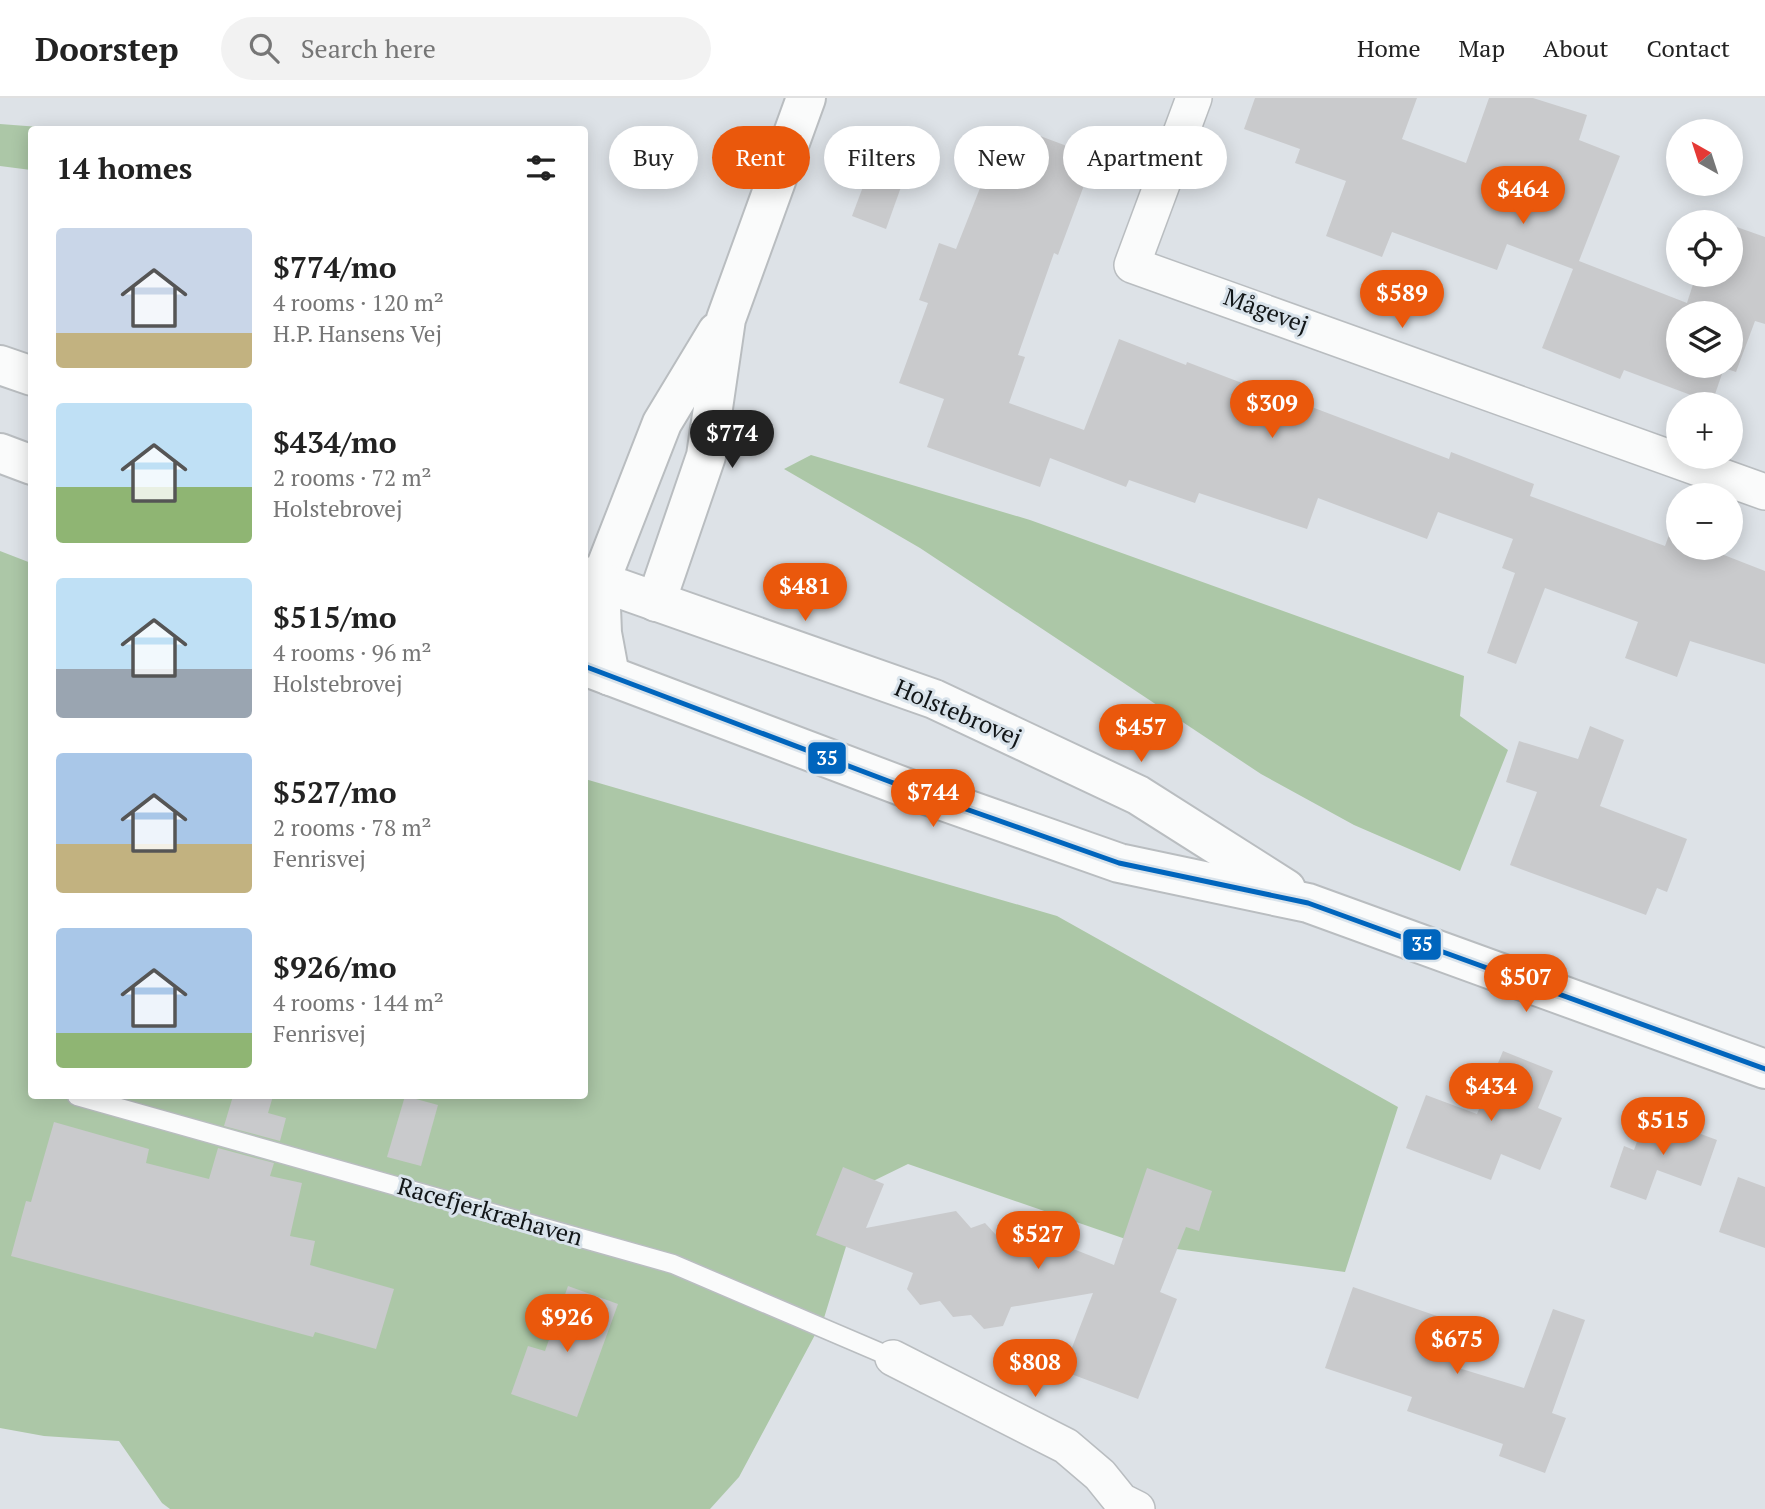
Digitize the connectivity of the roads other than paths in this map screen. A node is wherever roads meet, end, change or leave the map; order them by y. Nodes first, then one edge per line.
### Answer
1 (806, 98) edge
2 (1194, 98) edge
3 (726, 319) junction
4 (0, 365) edge
5 (28, 375) edge
6 (0, 453) edge
7 (28, 464) edge
8 (1765, 492) edge
9 (592, 579) edge
10 (656, 602) junction
11 (594, 633) edge
12 (597, 671) edge
13 (1308, 903) junction
14 (1765, 1069) edge
15 (88, 1099) edge
16 (894, 1358) joint
17 (1137, 1509) edge

1 - 3 main road
2 - 8 street, Mågevej
3 - 9 main road
3 - 10 main road
4 - 5 main road
6 - 7 main road
9 - 10 main road, Holstebrovej
9 - 11 main road
10 - 11 main road
10 - 13 main road, Holstebrovej
11 - 12 main road
12 - 13 main road, Holstebrovej
13 - 14 main road, Holstebrovej
15 - 16 lane, Racefjerkræhaven
16 - 17 street

